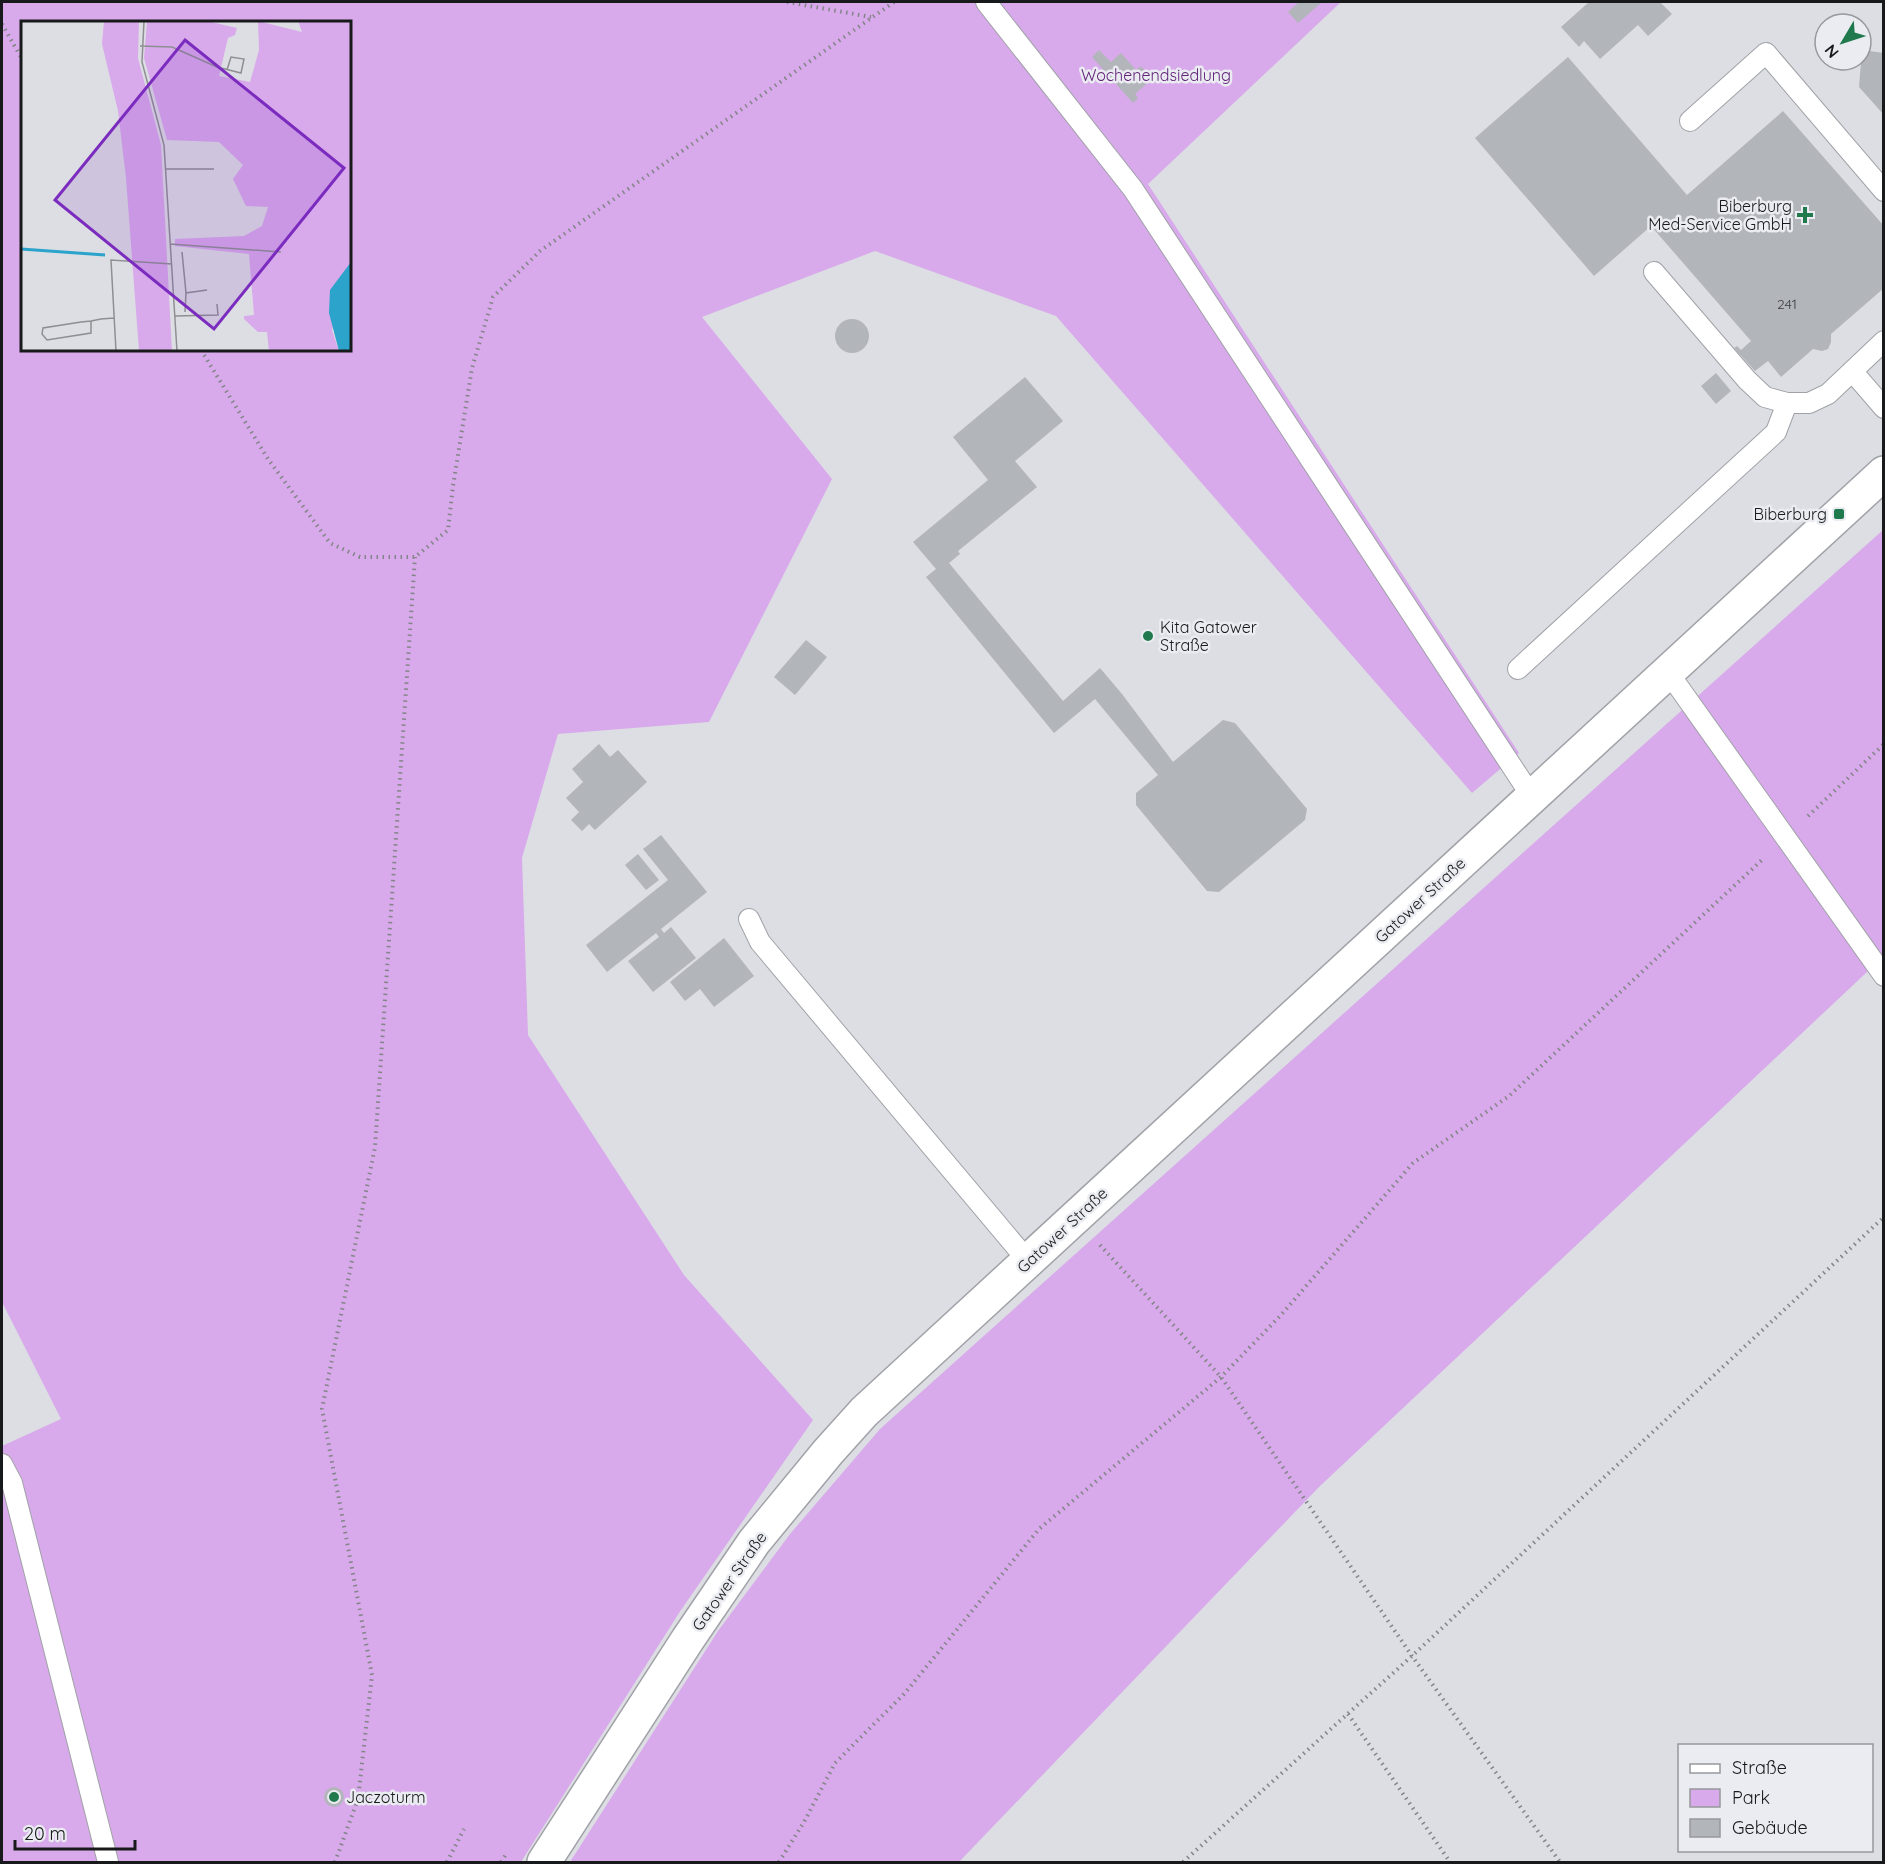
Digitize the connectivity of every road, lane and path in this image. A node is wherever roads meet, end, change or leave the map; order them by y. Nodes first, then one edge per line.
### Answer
1 (787, 2) edge
2 (894, 2) edge
3 (986, 2) edge
4 (872, 17) junction
5 (2, 24) edge
6 (21, 57) edge
7 (1690, 121) dead end
8 (1884, 191) edge
9 (1654, 272) dead end
10 (1884, 341) edge
11 (202, 351) edge
12 (1852, 371) junction
13 (1787, 403) junction
14 (1884, 408) edge
15 (1884, 473) edge
16 (415, 556) junction
17 (1518, 669) dead end
18 (1668, 672) junction
19 (1884, 744) edge
20 (1532, 797) junction
21 (1787, 837) junction
22 (748, 919) dead end
23 (1884, 976) edge
24 (1884, 1217) edge
25 (1076, 1218) junction
26 (1028, 1261) junction
27 (1221, 1377) junction
28 (2, 1464) edge
29 (1412, 1656) junction
30 (1348, 1714) junction
31 (464, 1829) dead end
32 (108, 1863) edge
33 (335, 1863) edge
34 (447, 1863) edge
35 (544, 1863) edge
36 (778, 1863) edge
37 (1183, 1863) edge
38 (1450, 1863) edge
39 (1560, 1863) edge

1 - 4 path
2 - 4 path
3 - 20 lane
4 - 16 path
5 - 6 path
7 - 8 lane
9 - 13 lane
10 - 12 lane
11 - 16 path
12 - 13 lane
12 - 14 lane
13 - 17 lane
15 - 18 main road, Gatower Straße
16 - 33 path
18 - 20 main road, Gatower Straße
18 - 21 lane
19 - 21 path
20 - 25 main road, Gatower Straße
21 - 23 lane
21 - 27 path
22 - 26 lane
24 - 29 path
25 - 26 main road, Gatower Straße
25 - 27 path
26 - 35 main road, Gatower Straße
27 - 29 path
27 - 36 path
28 - 32 lane
29 - 30 path
29 - 39 path
30 - 37 path
30 - 38 path
31 - 34 path

